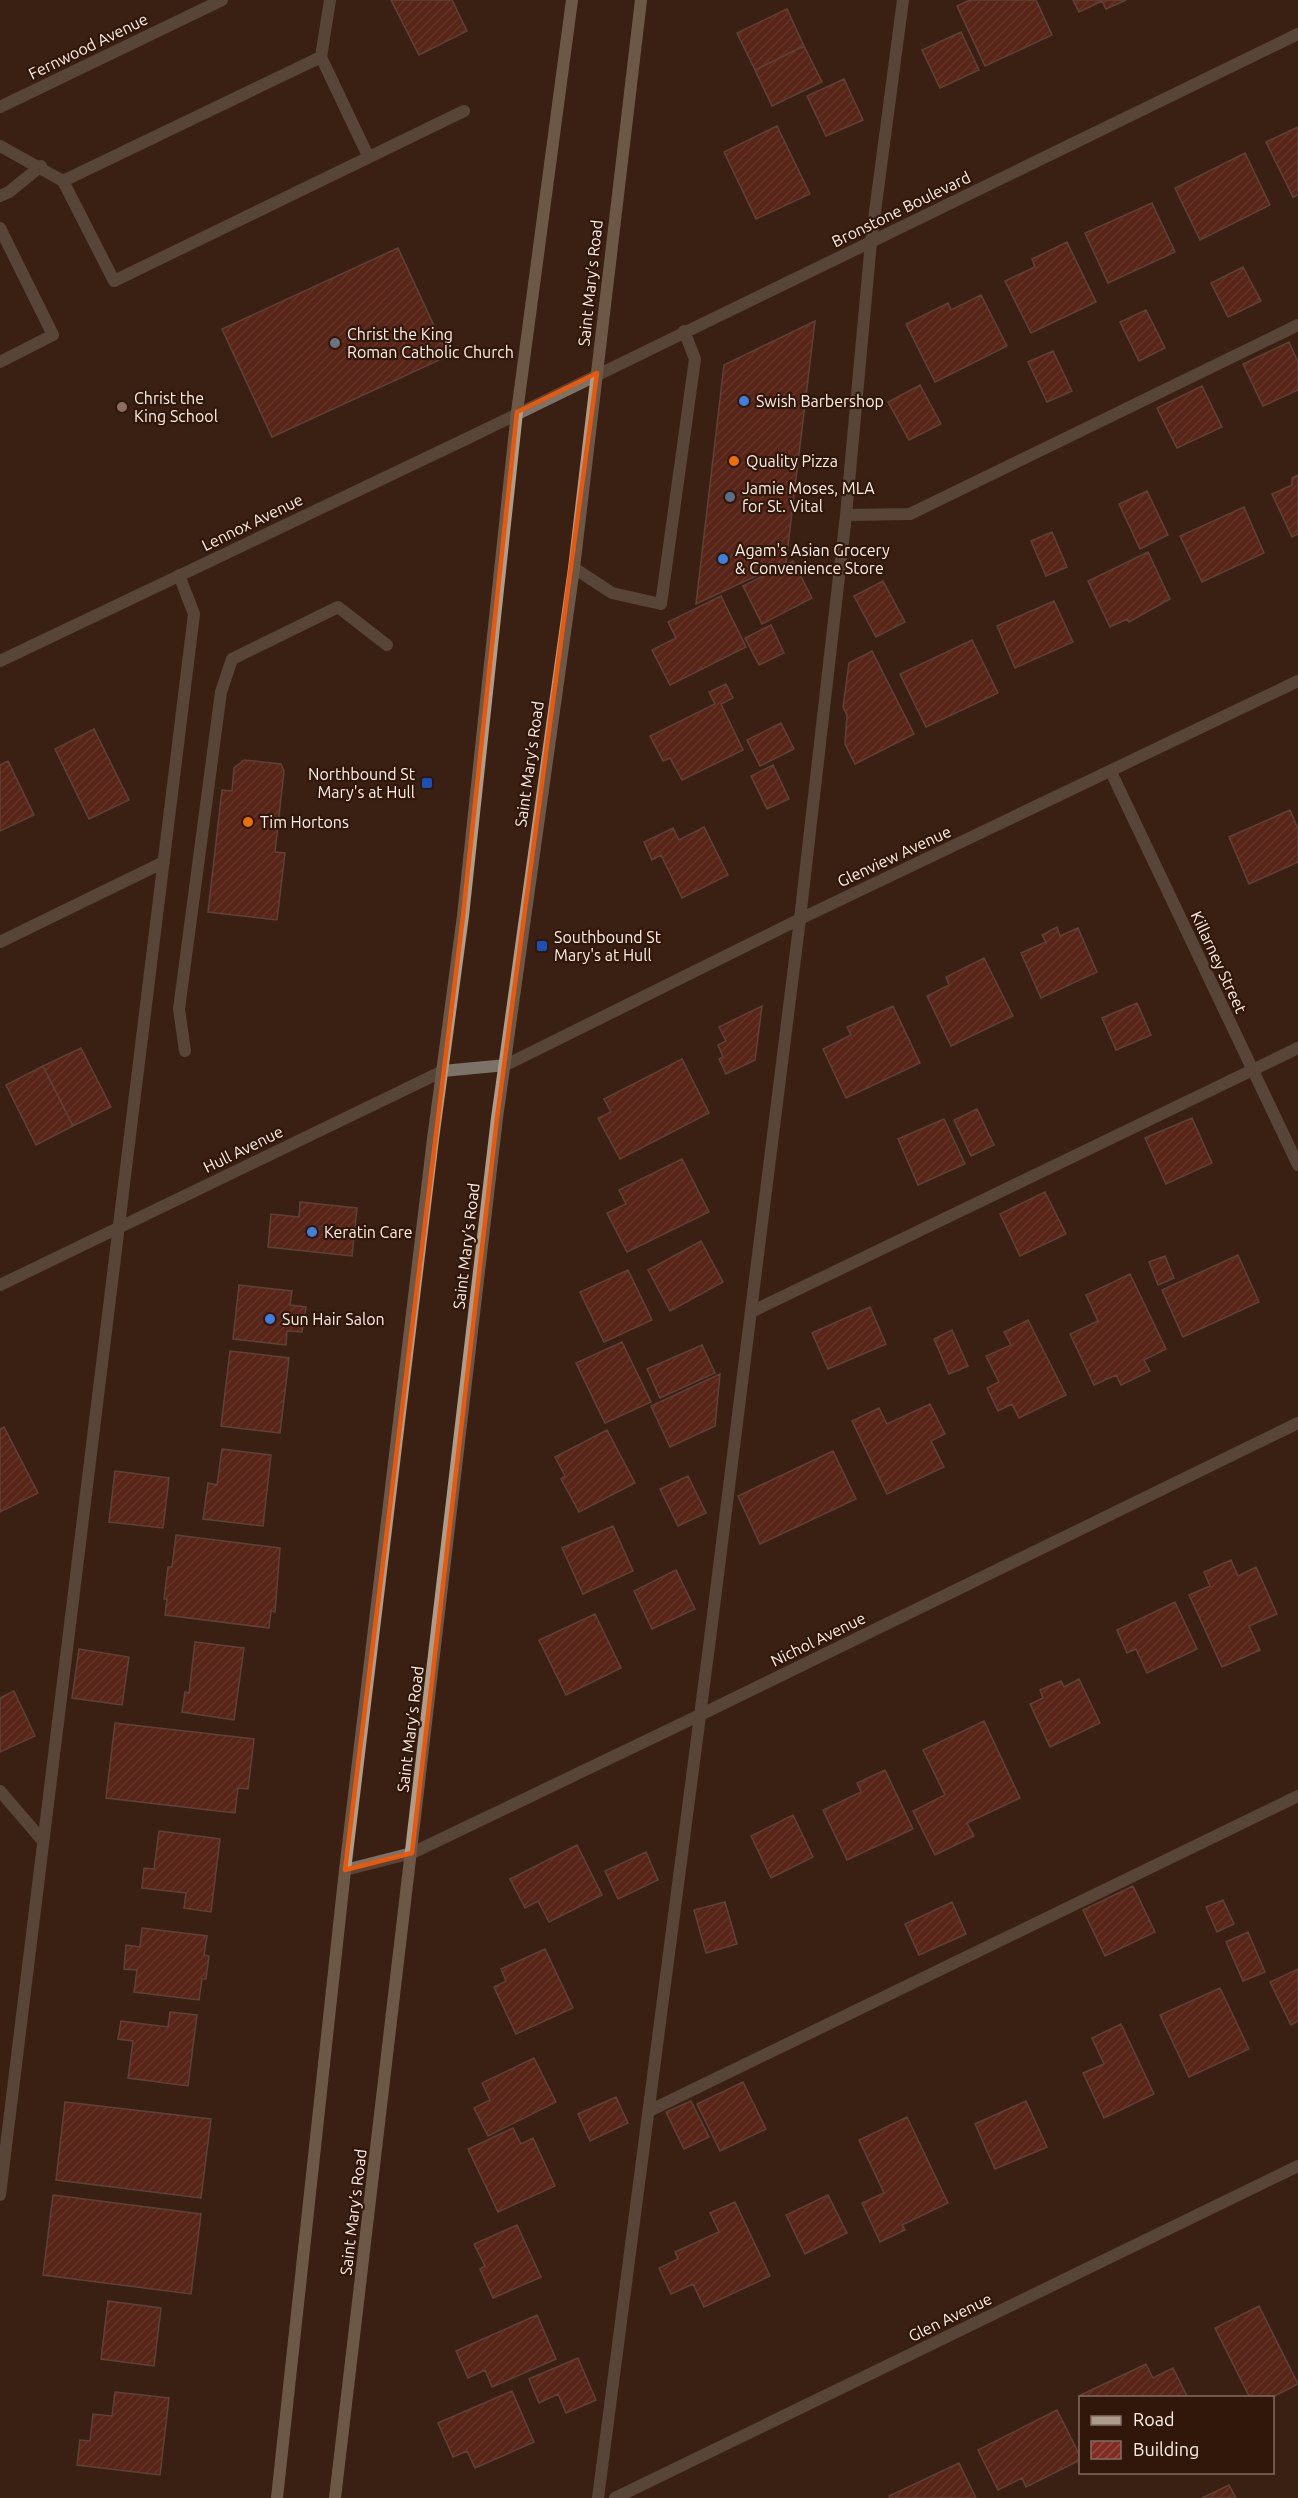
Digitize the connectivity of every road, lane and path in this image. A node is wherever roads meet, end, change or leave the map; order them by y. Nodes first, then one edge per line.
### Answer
1 (222, 0) edge
2 (330, 0) edge
3 (572, 0) edge
4 (641, 0) edge
5 (903, 0) edge
6 (1298, 34) edge
7 (321, 57) junction
8 (0, 107) edge
9 (464, 111) dead end
10 (0, 146) edge
11 (368, 156) junction
12 (40, 166) junction
13 (63, 181) junction
14 (0, 196) edge
15 (0, 228) edge
16 (871, 242) junction
17 (1298, 325) edge
18 (684, 331) junction
19 (0, 362) edge
20 (597, 373) junction
21 (517, 412) junction
22 (846, 515) junction
23 (574, 568) junction
24 (179, 575) junction
25 (387, 645) dead end
26 (0, 661) edge
27 (1298, 681) edge
28 (1111, 772) junction
29 (164, 862) junction
30 (800, 918) junction
31 (0, 942) edge
32 (1298, 1048) edge
33 (185, 1051) dead end
34 (506, 1065) junction
35 (1252, 1070) junction
36 (443, 1071) junction
37 (1298, 1165) edge
38 (118, 1228) junction
39 (0, 1285) edge
40 (751, 1312) junction
41 (1298, 1423) edge
42 (700, 1715) junction
43 (0, 1791) edge
44 (1298, 1796) edge
45 (43, 1840) junction
46 (412, 1853) junction
47 (345, 1870) junction
48 (649, 2111) junction
49 (1298, 2166) edge
50 (0, 2195) edge
51 (277, 2498) edge
52 (335, 2498) edge
53 (598, 2498) edge
54 (615, 2498) edge

1 - 8 street, Fernwood Avenue
2 - 7 street
3 - 21 main road
4 - 20 main road, Saint Mary’s Road
5 - 16 street
6 - 16 street, Bronstone Boulevard
7 - 11 street
7 - 13 street
9 - 11 street
10 - 12 street
11 - 13 street
12 - 13 street
12 - 14 street
15 - 19 street
16 - 18 street, Bronstone Boulevard
16 - 22 street
17 - 22 street
18 - 20 street, Bronstone Boulevard
18 - 23 street
20 - 21 street, Bronstone Boulevard
20 - 23 main road, Saint Mary’s Road
21 - 24 street, Lennox Avenue
21 - 36 main road
22 - 30 street
23 - 34 main road, Saint Mary’s Road
24 - 26 street, Lennox Avenue
24 - 29 street
25 - 33 street
27 - 28 street, Glenview Avenue
28 - 30 street, Glenview Avenue
28 - 35 street, Killarney Street
29 - 31 street
29 - 38 street
30 - 34 street, Glenview Avenue
30 - 40 street
32 - 35 street
34 - 36 street, Hull Avenue
34 - 46 main road, Saint Mary’s Road
35 - 37 street, Killarney Street
35 - 40 street
36 - 38 street, Hull Avenue
36 - 47 main road
38 - 39 street, Hull Avenue
38 - 45 street
40 - 42 street
41 - 42 street, Nichol Avenue
42 - 46 street, Nichol Avenue
42 - 48 street
43 - 45 street
44 - 48 street
45 - 50 street
46 - 47 street, Nichol Avenue
46 - 52 main road, Saint Mary’s Road
47 - 51 main road
48 - 53 street
49 - 54 street, Glen Avenue

